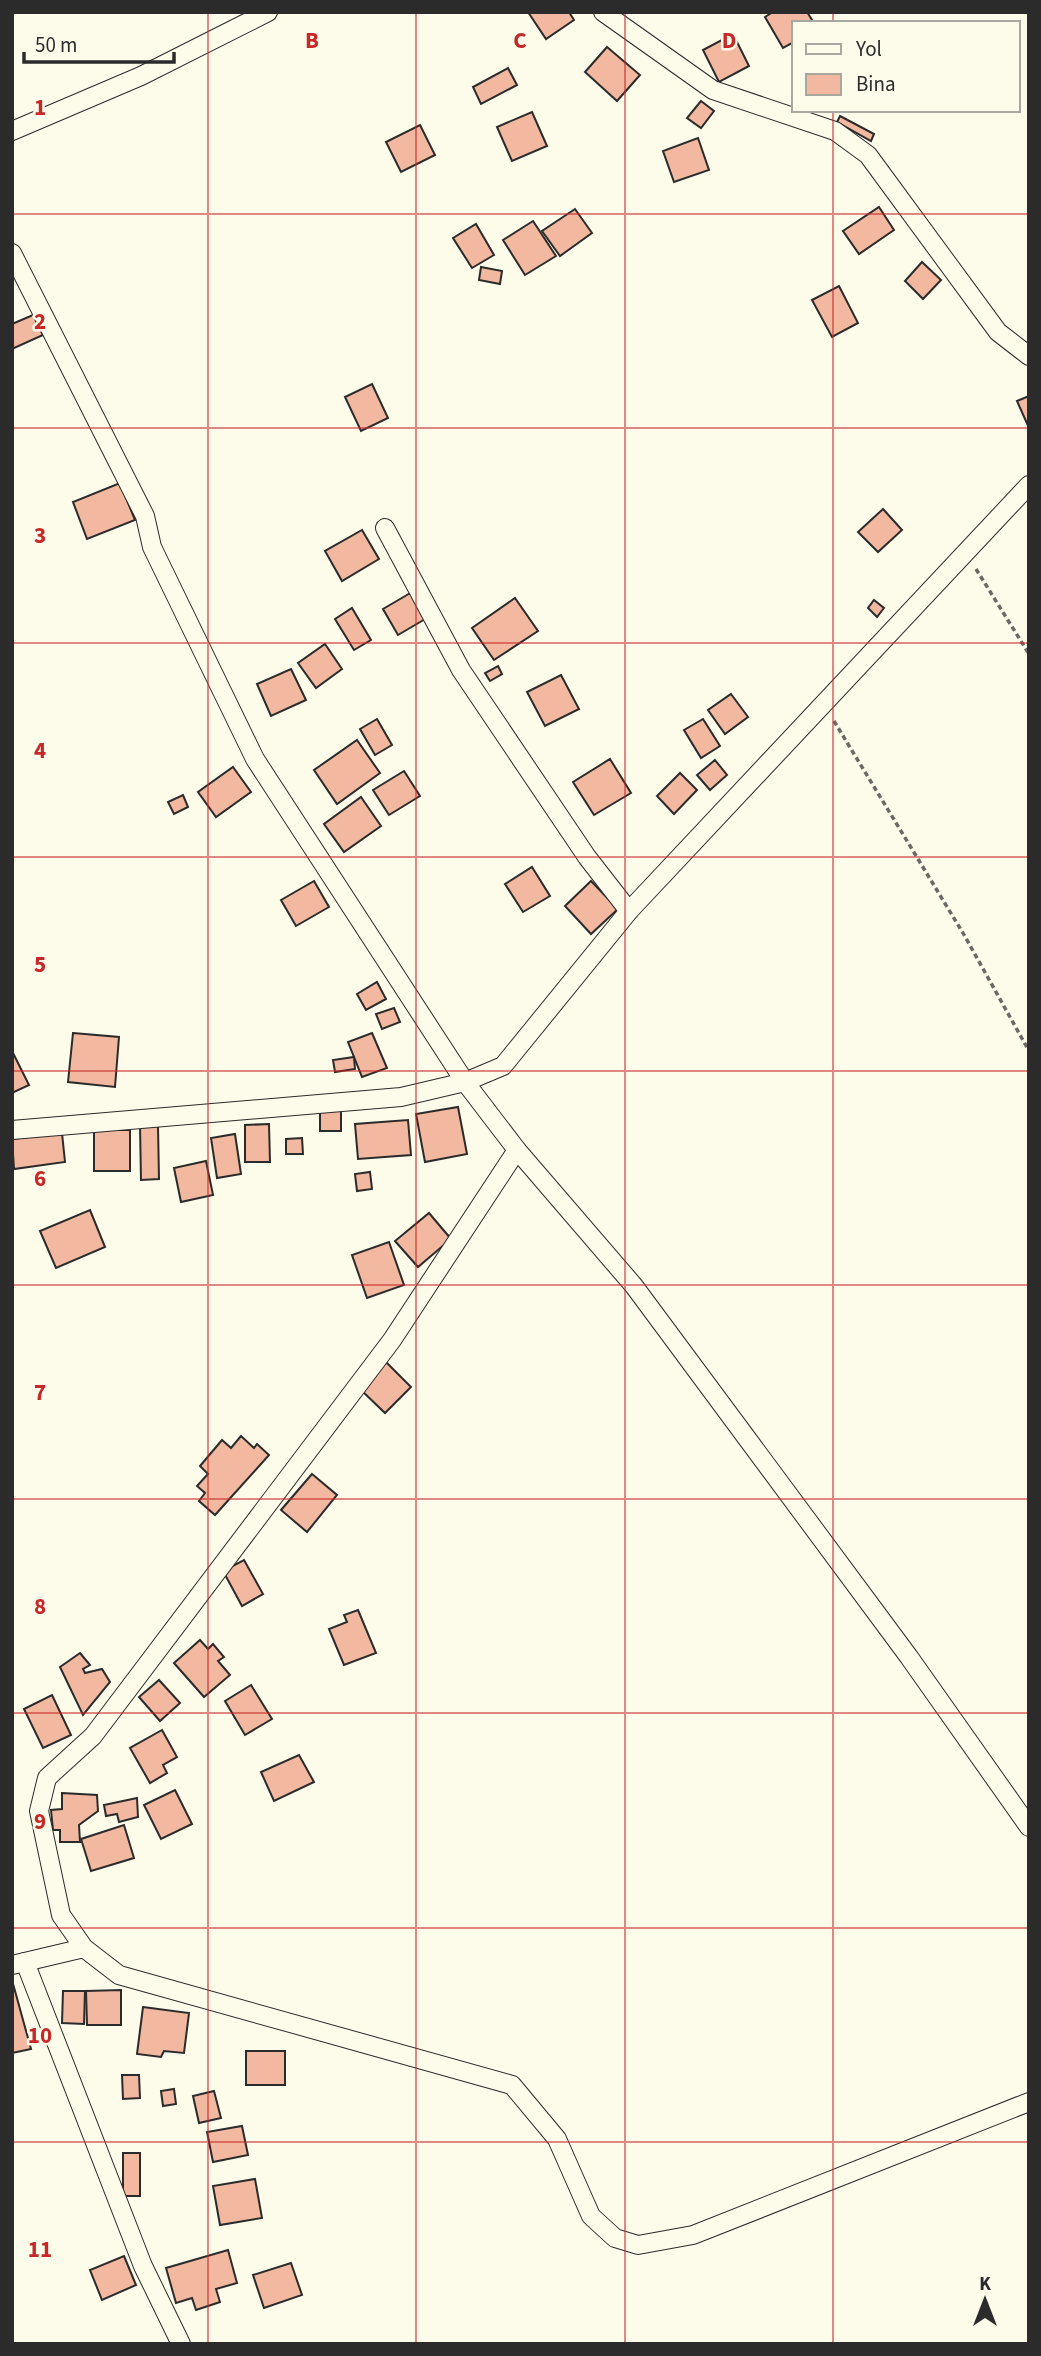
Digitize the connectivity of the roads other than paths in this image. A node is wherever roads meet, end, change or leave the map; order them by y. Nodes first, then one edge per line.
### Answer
1 (268, 12) edge
2 (603, 12) edge
3 (12, 131) edge
4 (12, 253) edge
5 (1029, 356) edge
6 (1029, 485) edge
7 (385, 528) dead end
8 (629, 911) junction
9 (465, 1082) junction
10 (12, 1130) edge
11 (517, 1150) junction
12 (1029, 1827) edge
13 (84, 1948) junction
14 (19, 1963) edge
15 (1029, 2102) edge
16 (181, 2344) edge

1 - 3 street
2 - 5 street
4 - 9 street
6 - 8 street
7 - 8 street
8 - 9 street
9 - 10 street
9 - 11 street
11 - 12 street
11 - 13 street
13 - 14 street
13 - 15 street
14 - 16 street

